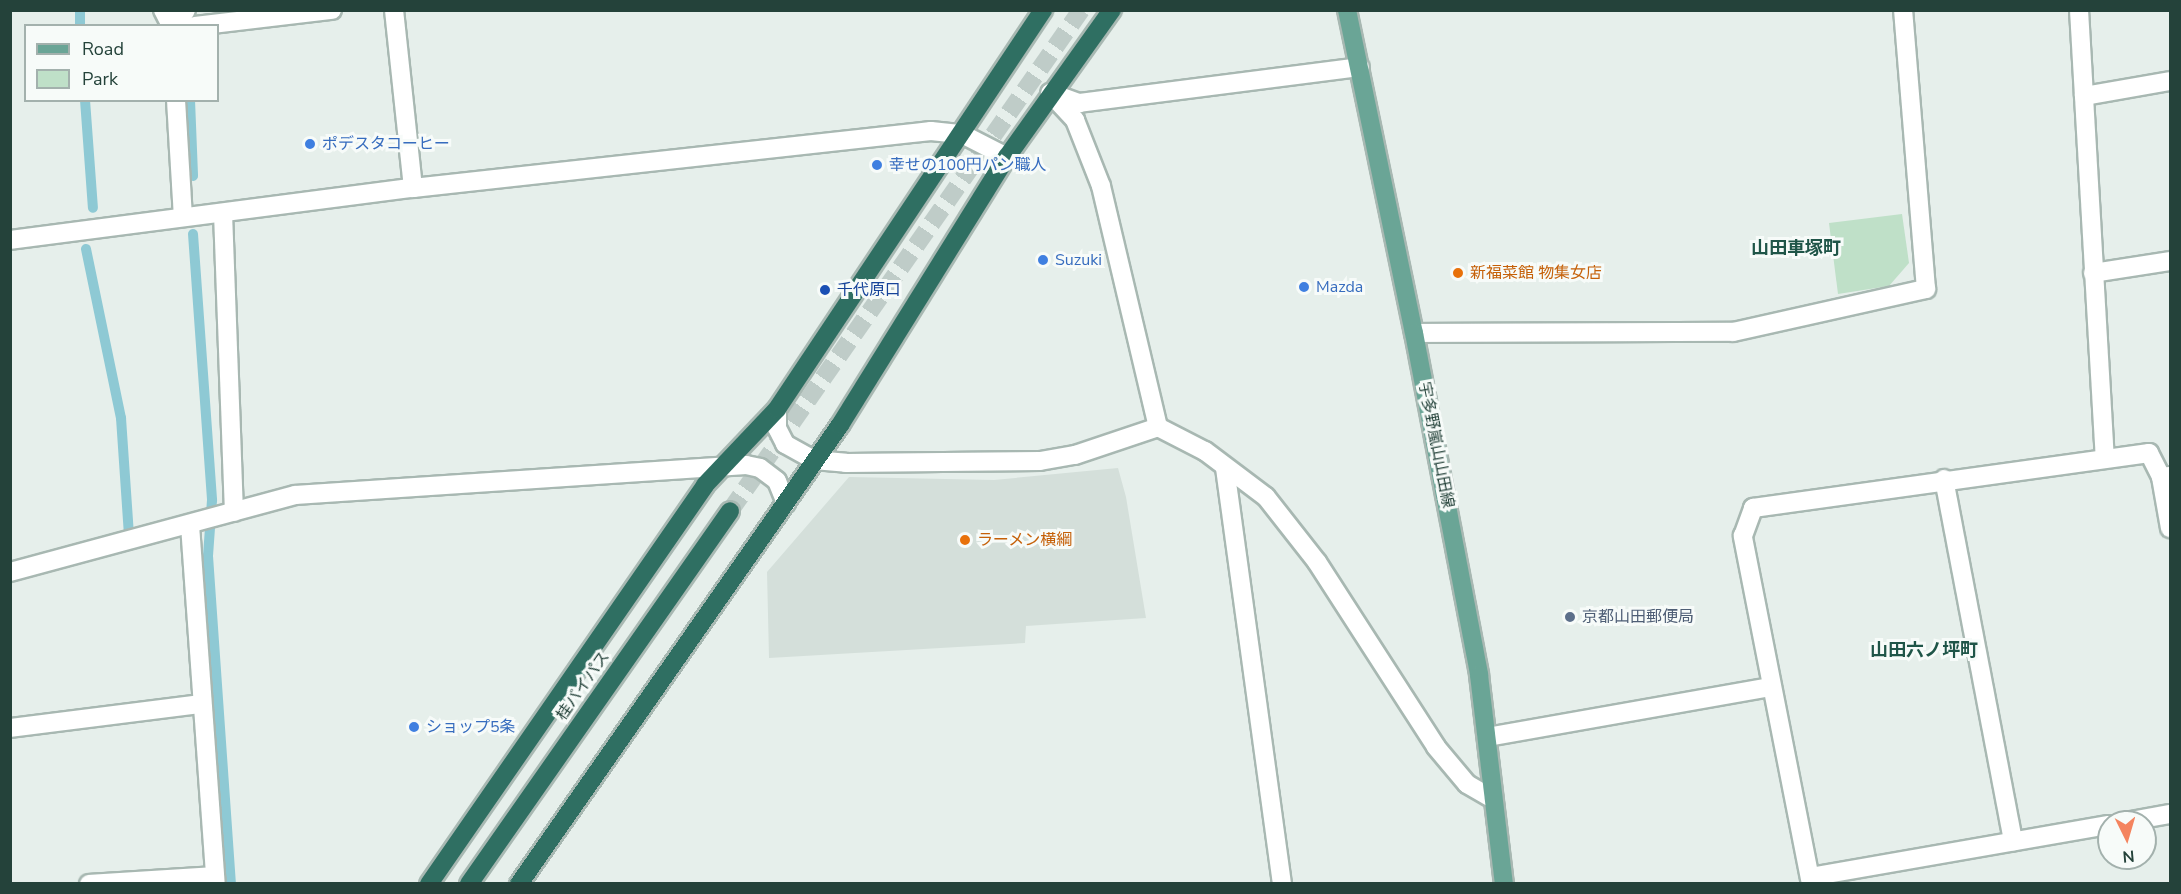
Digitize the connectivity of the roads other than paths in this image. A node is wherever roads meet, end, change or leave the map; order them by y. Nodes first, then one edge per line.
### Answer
1 (163, 10) edge
2 (186, 10) edge
3 (332, 10) edge
4 (394, 10) edge
5 (1112, 10) edge
6 (1347, 10) edge
7 (1903, 10) edge
8 (2079, 10) edge
9 (1038, 13) edge
10 (170, 24) edge
11 (177, 24) edge
12 (212, 24) edge
13 (1360, 67) junction
14 (2170, 81) edge
15 (1050, 93) junction
16 (2084, 96) junction
17 (177, 102) edge
18 (962, 134) junction
19 (1007, 157) junction
20 (413, 188) junction
21 (223, 213) junction
22 (183, 217) junction
23 (10, 240) edge
24 (2170, 261) edge
25 (2093, 273) junction
26 (1414, 333) junction
27 (777, 409) junction
28 (1158, 427) junction
29 (2105, 457) junction
30 (814, 460) junction
31 (724, 466) junction
32 (1225, 468) junction
33 (2166, 476) edge
34 (1944, 479) junction
35 (786, 503) junction
36 (730, 512) tunnel mouth
37 (234, 513) junction
38 (190, 525) junction
39 (2170, 528) edge
40 (10, 572) edge
41 (1771, 687) junction
42 (200, 704) junction
43 (10, 728) edge
44 (1487, 737) junction
45 (1493, 799) junction
46 (2097, 827) edge
47 (2013, 842) junction
48 (215, 880) edge
49 (1810, 880) edge
50 (89, 884) edge
51 (429, 884) edge
52 (469, 884) edge
53 (519, 884) edge
54 (1282, 884) edge
55 (1504, 884) edge

1 - 10 street
2 - 11 street
3 - 12 street
4 - 20 street
5 - 15 highway
6 - 13 main road, 宇多野嵐山山田線
7 - 26 street
8 - 16 street
9 - 18 highway
13 - 15 street
13 - 26 main road, 宇多野嵐山山田線
14 - 16 street
15 - 19 highway
15 - 28 street
16 - 25 street
17 - 22 street
18 - 19 street
18 - 20 street
18 - 27 highway
19 - 30 highway
20 - 21 street
21 - 22 street
21 - 37 street
22 - 23 street
24 - 25 street
25 - 29 street
26 - 44 main road, 宇多野嵐山山田線
27 - 30 street
27 - 31 highway
28 - 30 street
28 - 32 street
29 - 33 street
29 - 34 street
30 - 35 highway
31 - 35 street
31 - 37 street
31 - 51 highway
32 - 45 street
32 - 54 street
33 - 39 street
34 - 41 street
34 - 47 street
35 - 53 highway
36 - 52 highway, 桂バイパス
37 - 38 street
38 - 40 street
38 - 42 street
41 - 44 street
41 - 49 street
42 - 43 street
42 - 48 street
44 - 45 main road, 宇多野嵐山山田線
45 - 55 main road, 宇多野嵐山山田線
46 - 47 street
47 - 49 street
48 - 50 street

